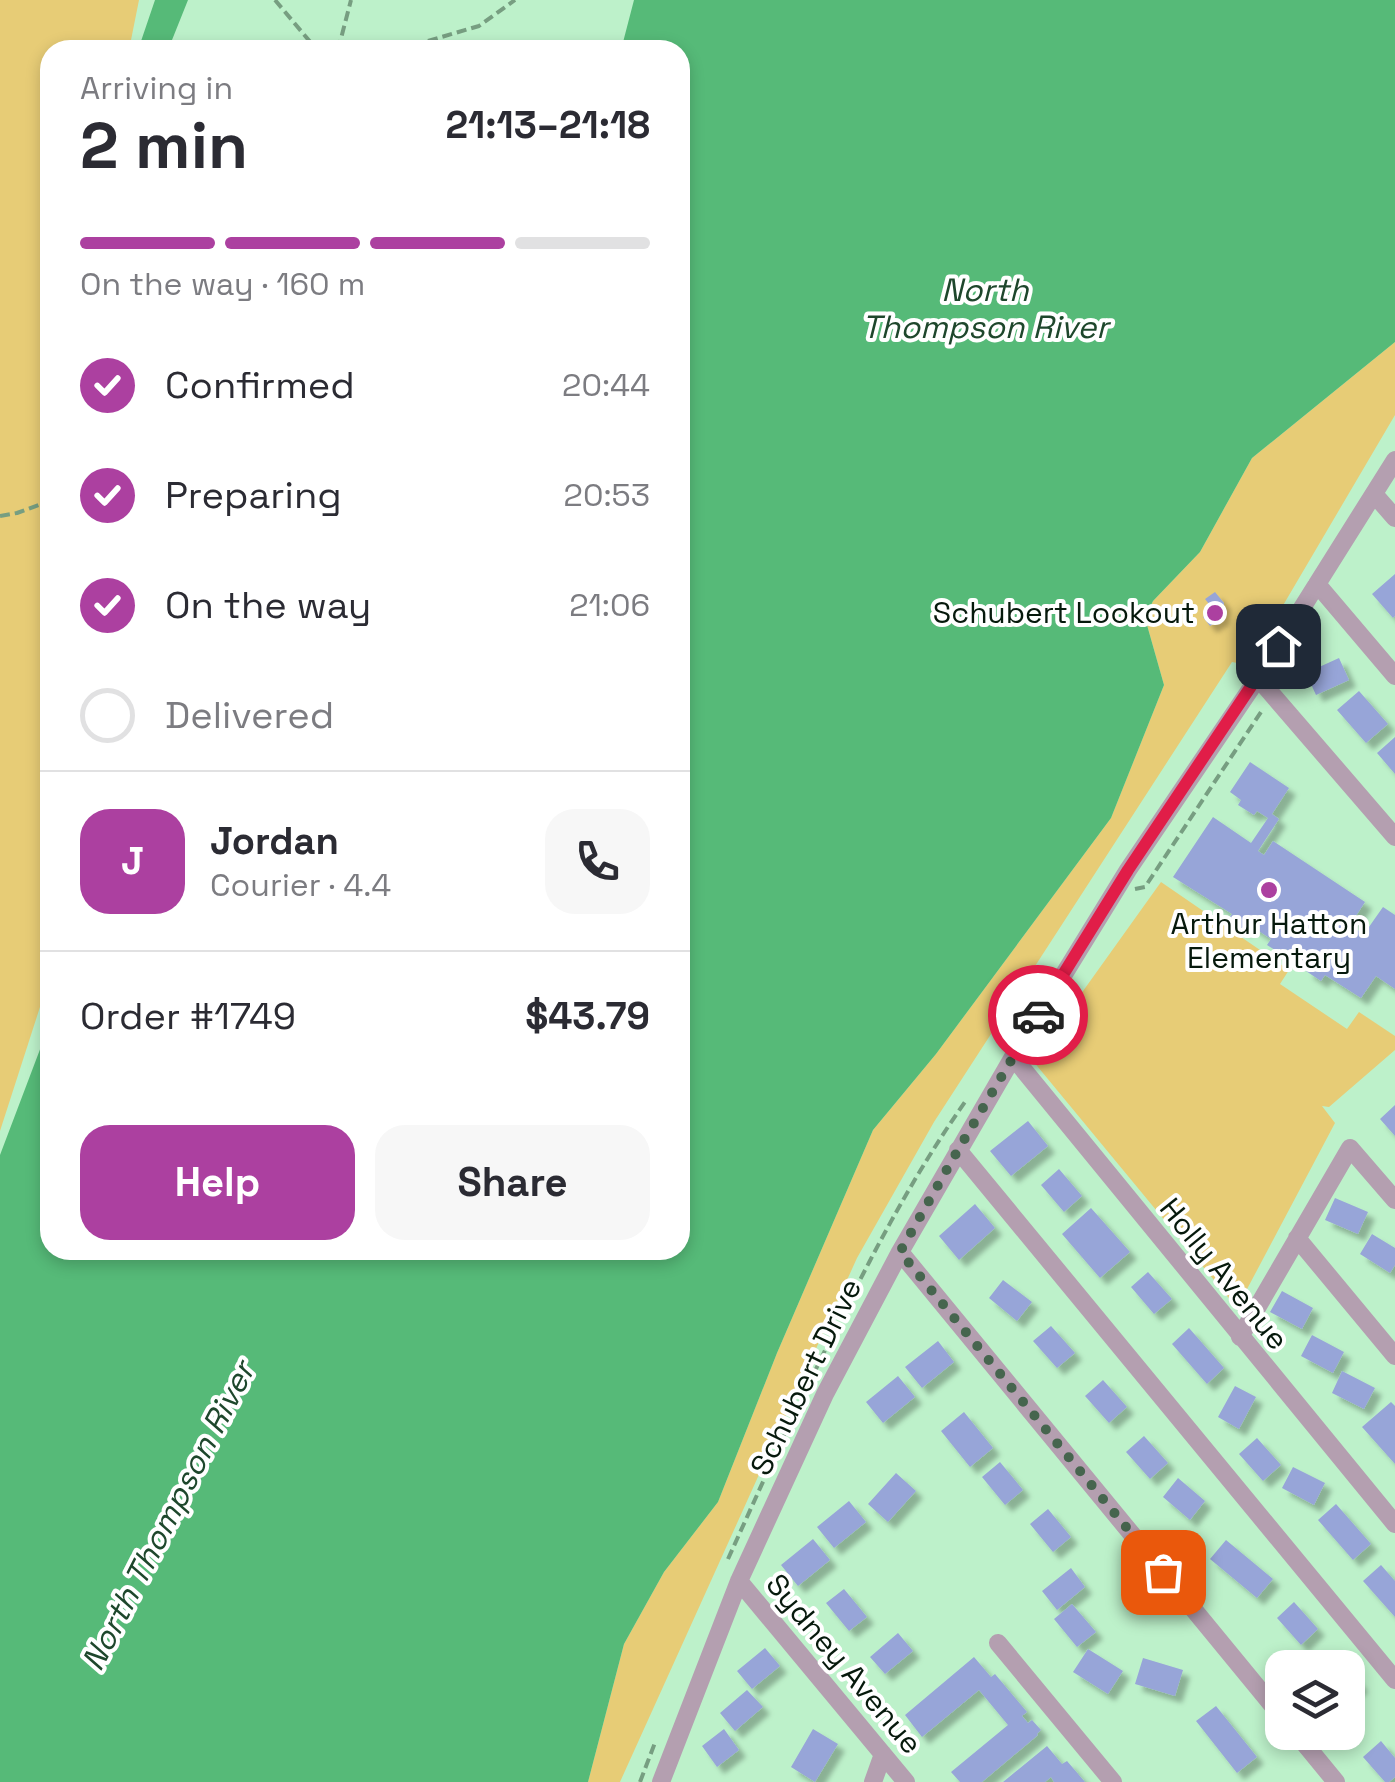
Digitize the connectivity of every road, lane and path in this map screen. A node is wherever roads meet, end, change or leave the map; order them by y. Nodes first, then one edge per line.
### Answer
1 (276, 0) edge
2 (351, 0) edge
3 (515, 0) edge
4 (309, 40) edge
5 (341, 40) edge
6 (431, 40) edge
7 (1395, 460) edge
8 (1374, 494) junction
9 (40, 505) edge
10 (0, 516) edge
11 (1395, 518) edge
12 (1317, 584) junction
13 (1395, 676) edge
14 (1258, 678) junction
15 (1395, 837) edge
16 (1012, 1057) junction
17 (958, 1150) junction
18 (1395, 1200) edge
19 (1298, 1238) junction
20 (900, 1252) junction
21 (1240, 1337) junction
22 (1395, 1356) edge
23 (1395, 1524) edge
24 (739, 1581) junction
25 (998, 1643) dead end
26 (1395, 1680) edge
27 (1265, 1696) edge
28 (1310, 1750) edge
29 (883, 1754) junction
30 (661, 1782) edge
31 (873, 1782) edge
32 (906, 1782) edge
33 (1114, 1782) edge
34 (1336, 1782) edge

1 - 4 path
2 - 5 path
3 - 6 path
7 - 8 street, Schubert Drive
8 - 11 street
8 - 12 street, Schubert Drive
9 - 10 path
12 - 13 street
12 - 14 street, Schubert Drive
14 - 15 street
14 - 16 street, Schubert Drive
16 - 17 street, Schubert Drive
16 - 21 street, Holly Avenue
17 - 20 street, Schubert Drive
17 - 26 street
18 - 19 street
19 - 21 street
19 - 22 street
20 - 24 street, Schubert Drive
20 - 27 street
21 - 23 street, Holly Avenue
24 - 29 street, Sydney Avenue
24 - 30 street, Schubert Drive
25 - 33 street
28 - 34 street
29 - 31 street
29 - 32 street, Sydney Avenue

